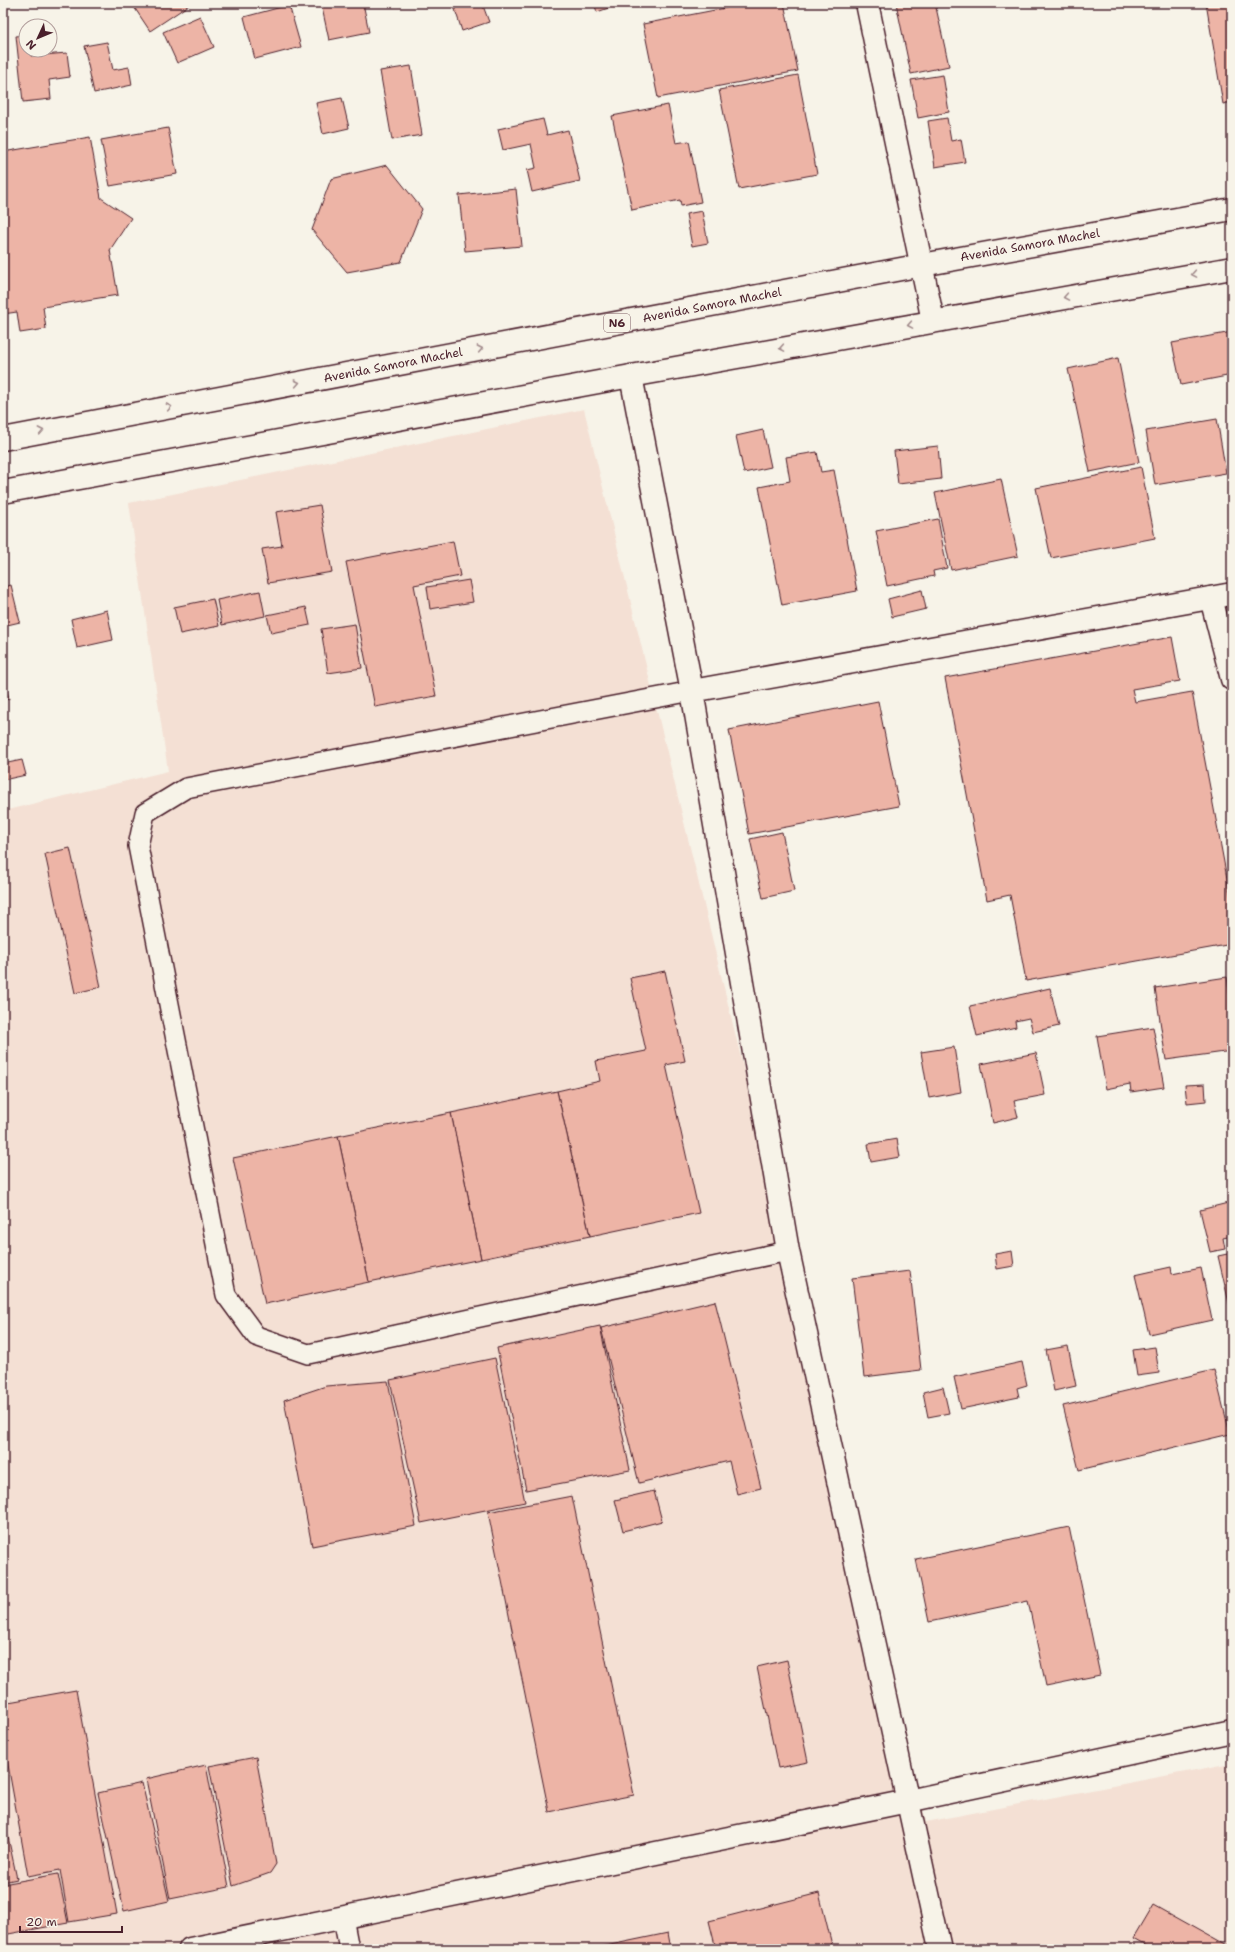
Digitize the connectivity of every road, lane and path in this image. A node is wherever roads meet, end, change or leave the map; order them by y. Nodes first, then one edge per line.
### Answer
1 (867, 3) edge
2 (1232, 209) edge
3 (922, 265) junction
4 (1232, 268) edge
5 (933, 321) junction
6 (631, 376) junction
7 (3, 439) edge
8 (3, 492) edge
9 (1232, 594) edge
10 (1211, 598) junction
11 (1232, 679) edge
12 (692, 691) junction
13 (788, 1251) junction
14 (1232, 1731) edge
15 (908, 1801) junction
16 (343, 1918) junction
17 (190, 1949) edge
18 (350, 1949) edge
19 (940, 1949) edge

1 - 3 main road
2 - 3 main road, Avenida Samora Machel / N6
3 - 5 main road
7 -> 3 main road, Avenida Samora Machel / N6
4 -> 5 main road
5 -> 6 main road
6 - 8 main road
6 - 12 main road
9 - 10 main road
10 - 11 main road
10 - 12 main road
12 - 13 main road
12 - 13 lane
13 - 15 main road
14 - 15 main road
15 - 16 main road
15 - 19 main road
16 - 17 main road
16 - 18 lane

